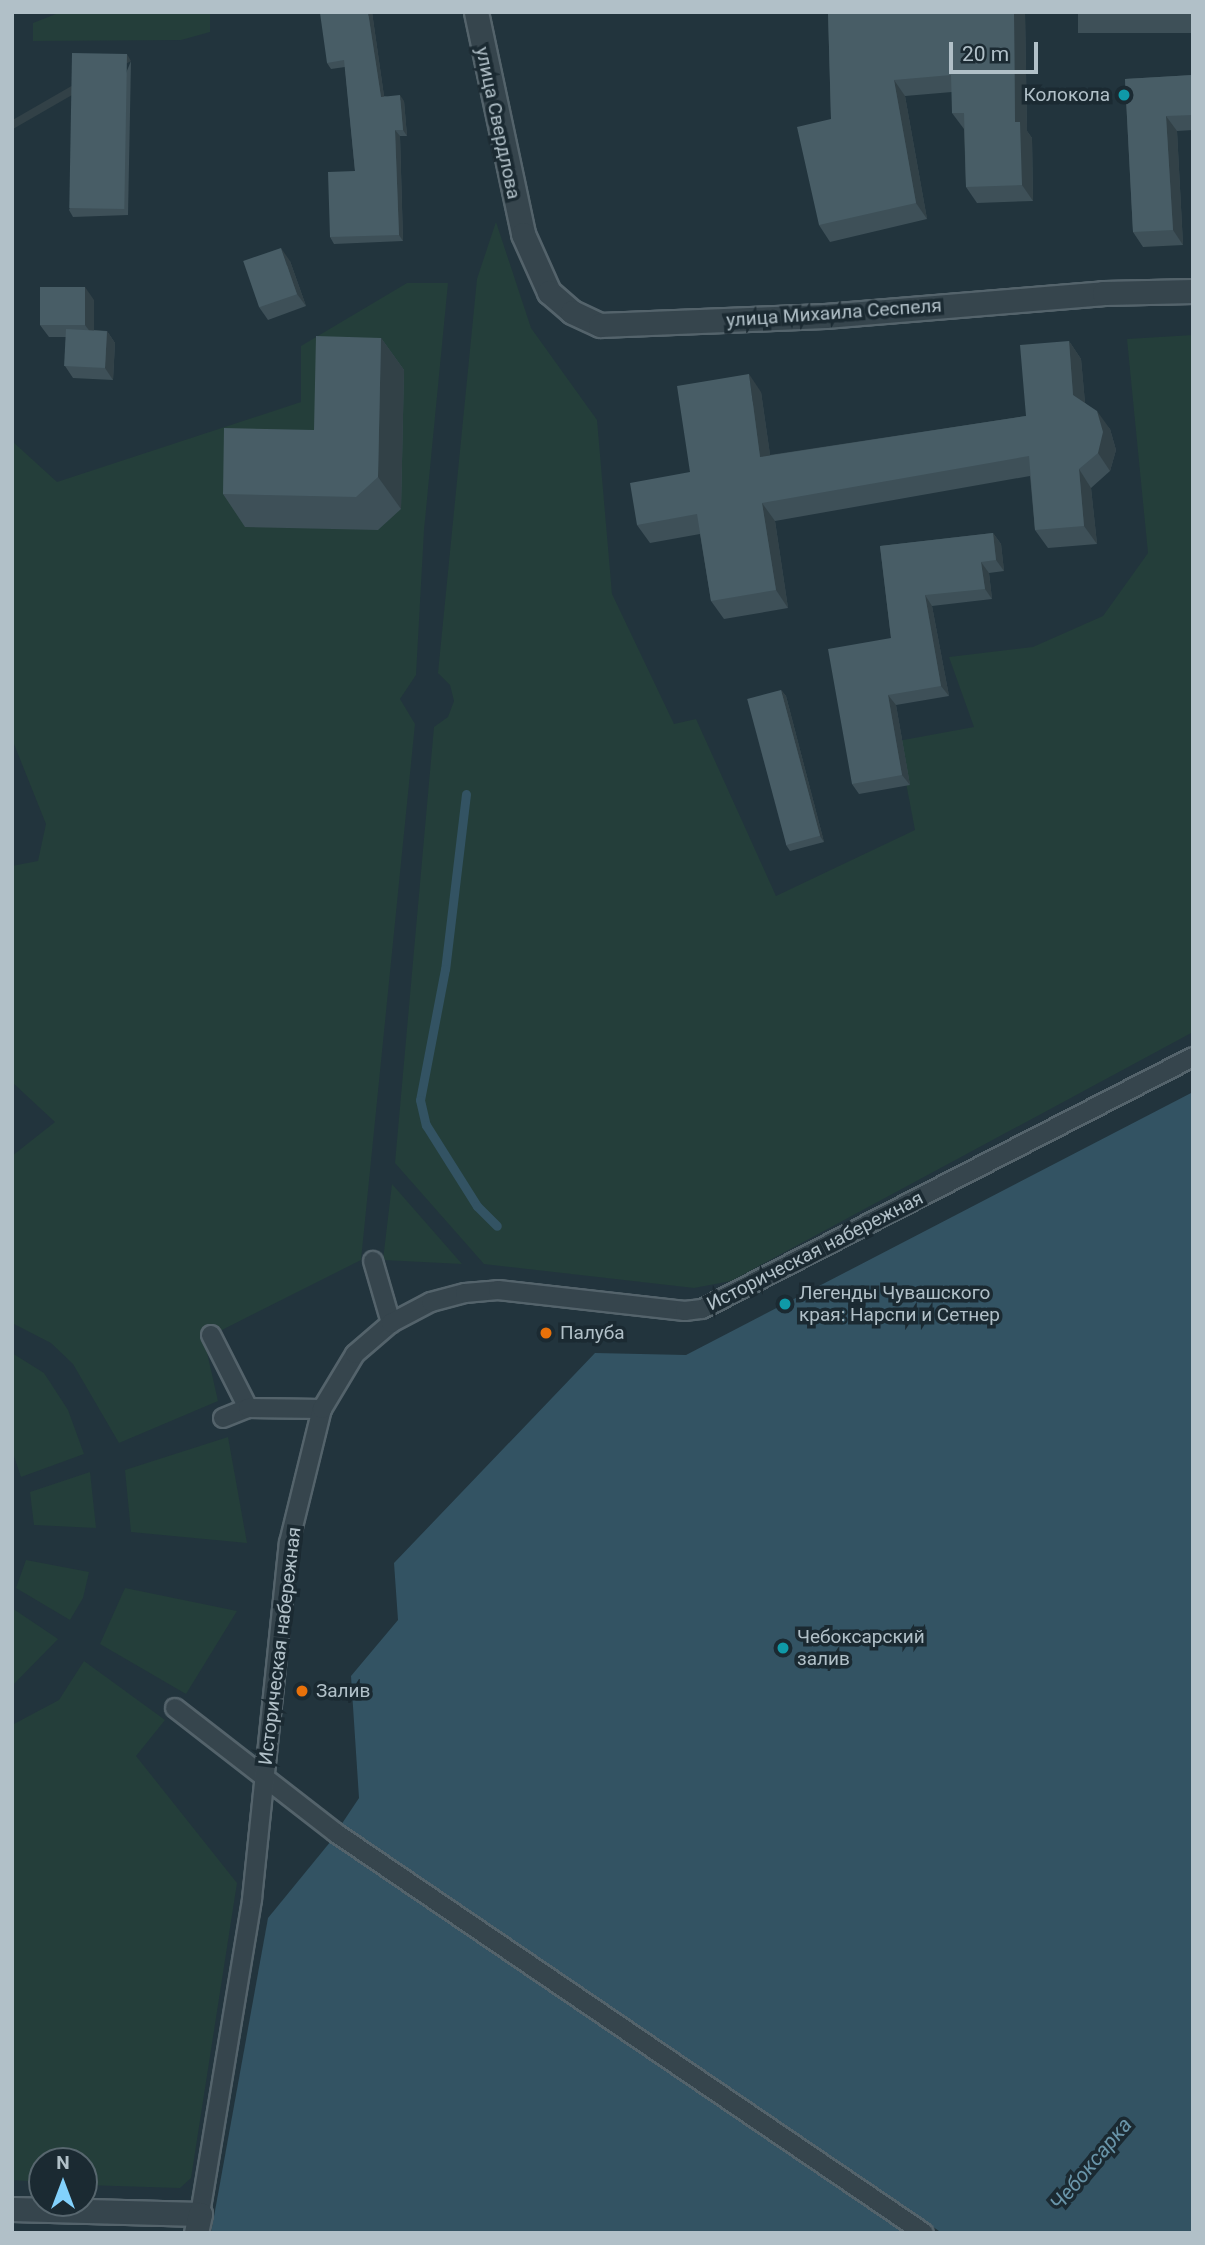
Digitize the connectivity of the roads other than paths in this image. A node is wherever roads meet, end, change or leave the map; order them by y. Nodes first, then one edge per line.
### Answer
1 (476, 12) edge
2 (523, 234) joint
3 (1193, 291) edge
4 (1193, 1057) edge
5 (373, 1261) dead end
6 (391, 1323) junction
7 (211, 1335) dead end
8 (248, 1408) junction
9 (322, 1409) junction
10 (223, 1418) dead end
11 (175, 1708) dead end
12 (265, 1774) junction
13 (12, 2208) edge
14 (198, 2224) edge
15 (923, 2233) edge

1 - 2 street, улица Свердлова
2 - 3 street, улица Михаила Сеспеля
4 - 6 street, Историческая набережная
5 - 6 street
6 - 9 street, Историческая набережная
7 - 8 street
8 - 9 street
8 - 10 street
9 - 12 street, Историческая набережная
11 - 12 street
12 - 14 street, Историческая набережная
12 - 15 street
13 - 14 street

